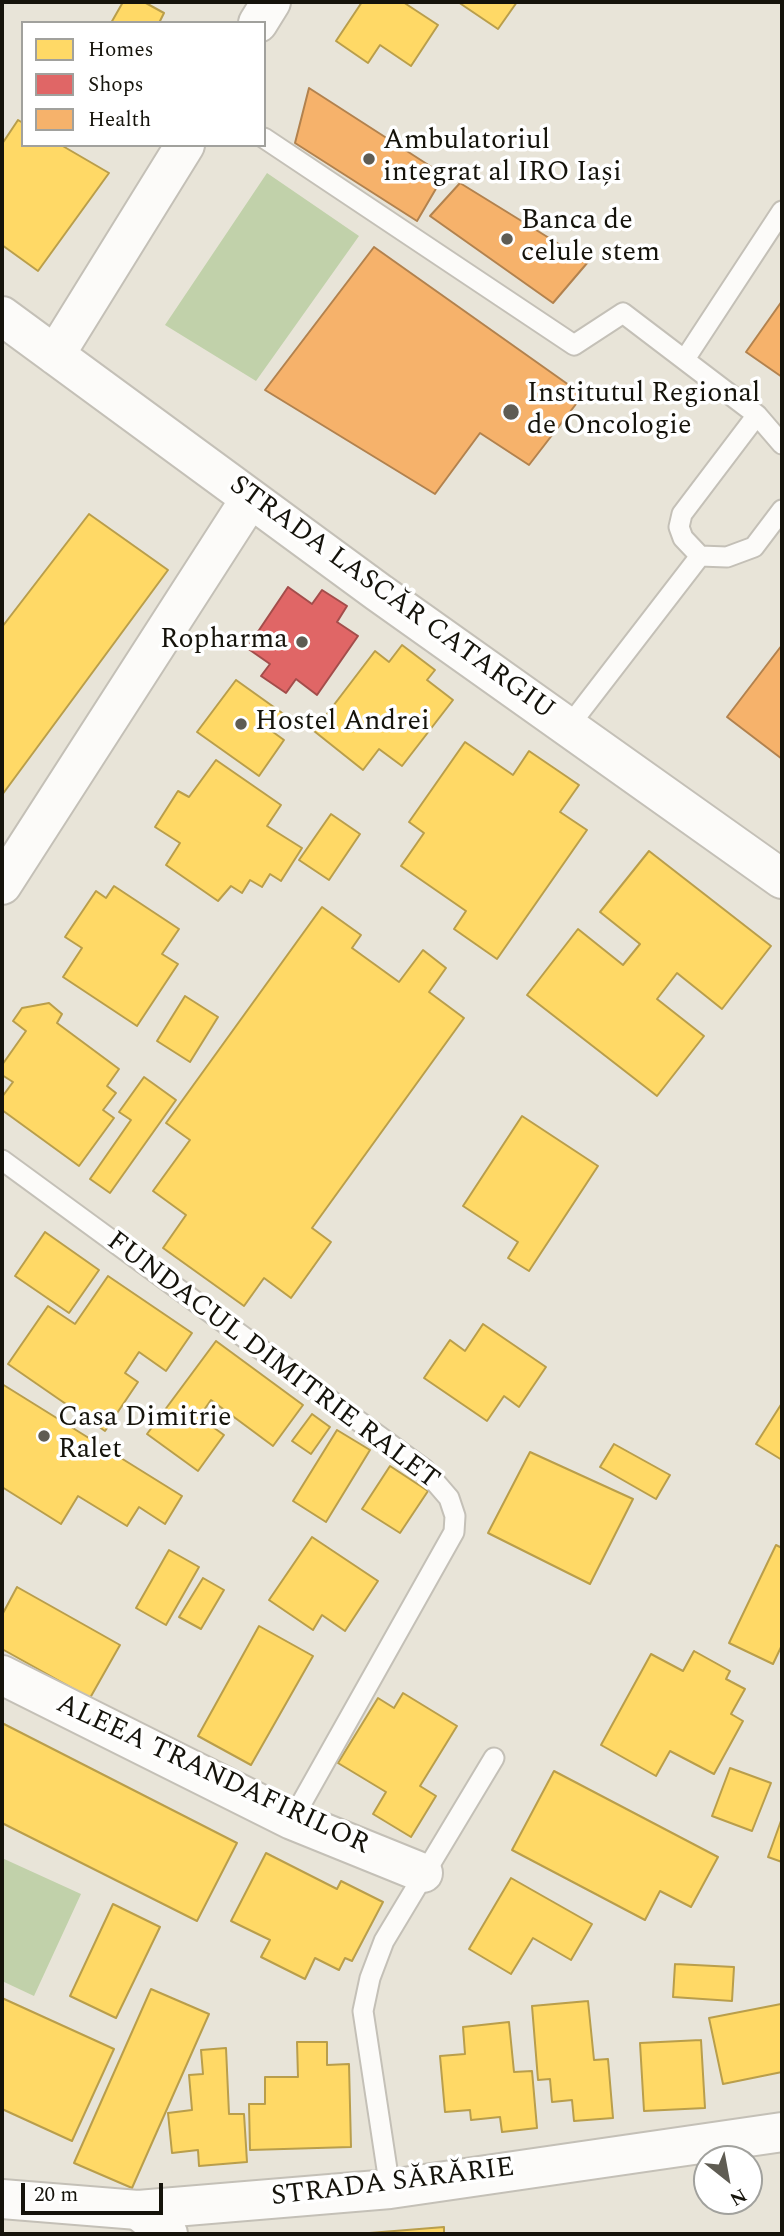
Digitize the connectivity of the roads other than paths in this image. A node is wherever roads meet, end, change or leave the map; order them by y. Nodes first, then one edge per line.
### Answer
1 (271, 2) edge
2 (259, 21) edge
3 (266, 139) edge
4 (184, 147) edge
5 (782, 211) edge
6 (2, 316) edge
7 (55, 355) junction
8 (685, 359) junction
9 (757, 415) junction
10 (782, 444) edge
11 (250, 499) junction
12 (782, 510) edge
13 (700, 556) junction
14 (569, 726) junction
15 (782, 879) edge
16 (2, 885) edge
17 (2, 1160) edge
18 (2, 1675) edge
19 (494, 1758) dead end
20 (292, 1820) junction
21 (423, 1873) junction
22 (782, 2132) edge
23 (390, 2189) junction
24 (2, 2199) edge
25 (138, 2210) junction
26 (168, 2234) edge

1 - 2 street
3 - 8 lane
4 - 7 street
5 - 8 lane
6 - 7 street, STRADA LASCĂR CATARGIU
7 - 11 street, STRADA LASCĂR CATARGIU
8 - 9 lane
9 - 10 lane
9 - 13 lane
11 - 14 street, STRADA LASCĂR CATARGIU
11 - 16 street
12 - 13 lane
13 - 14 lane
14 - 15 street, STRADA LASCĂR CATARGIU
17 - 20 lane, FUNDACUL DIMITRIE RALET
18 - 20 street, ALEEA TRANDAFIRILOR
19 - 21 lane
20 - 21 street, ALEEA TRANDAFIRILOR
21 - 23 lane
22 - 23 street, STRADA SĂRĂRIE
23 - 25 street, STRADA SĂRĂRIE
24 - 25 street, STRADA SĂRĂRIE
25 - 26 street

